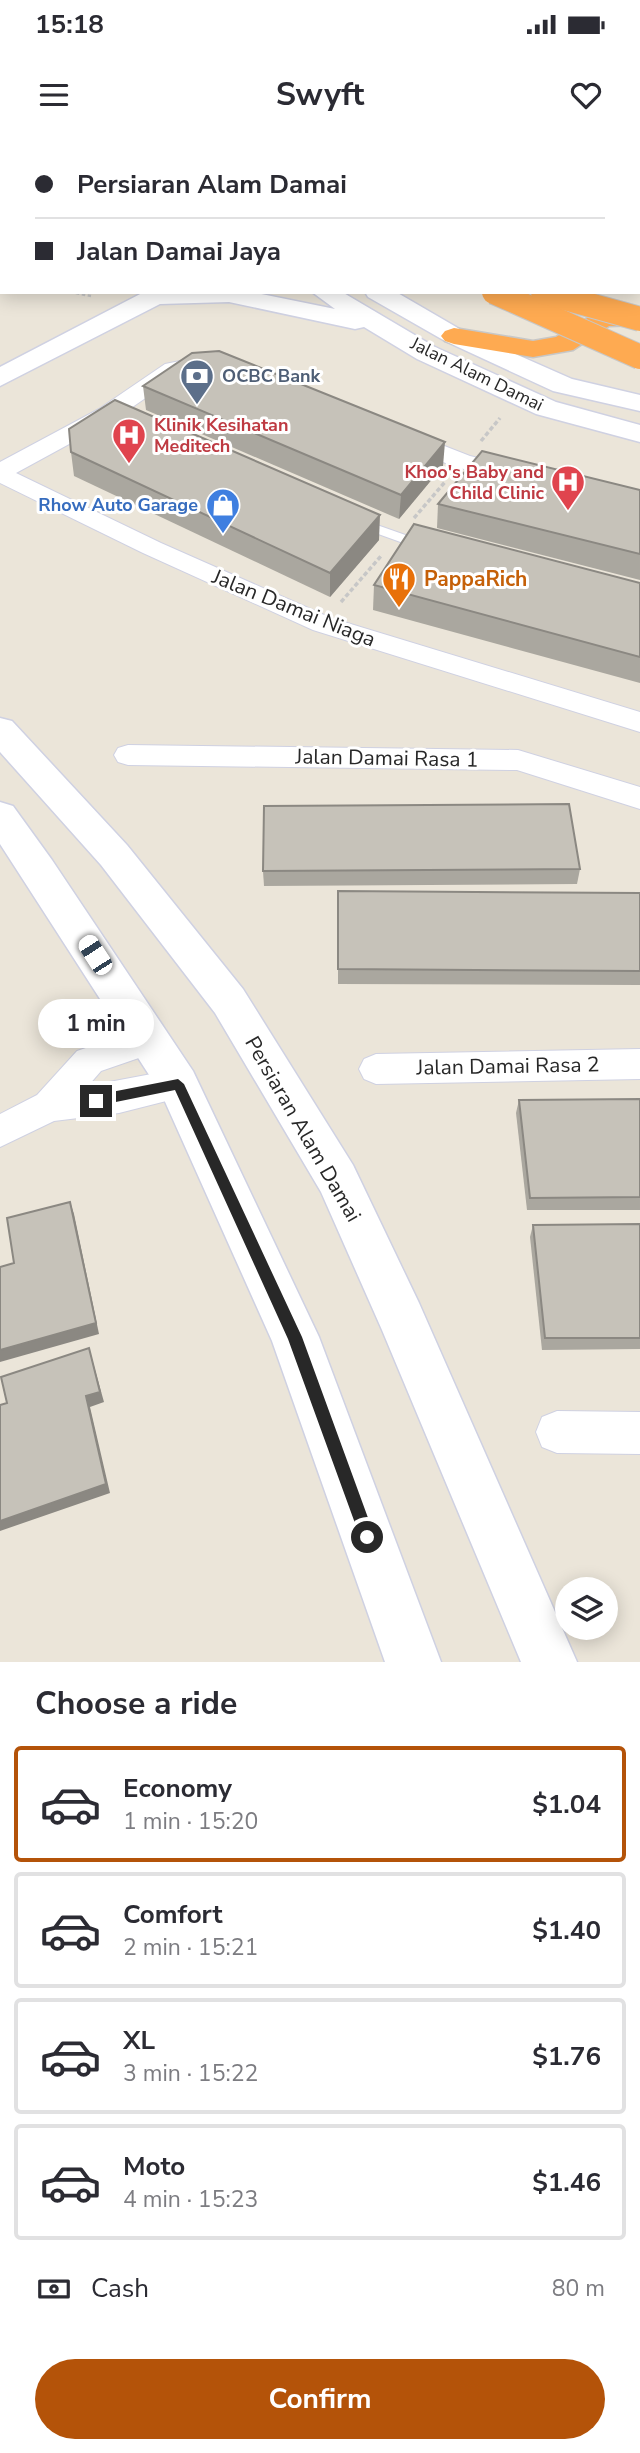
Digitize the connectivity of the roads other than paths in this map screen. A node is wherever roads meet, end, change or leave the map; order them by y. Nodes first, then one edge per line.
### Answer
1 (327, 294) edge
2 (380, 294) edge
3 (498, 294) edge
4 (550, 294) edge
5 (105, 295) edge
6 (160, 295) edge
7 (640, 318) edge
8 (384, 328) junction
9 (31, 332) dead end
10 (454, 336) junction
11 (640, 357) edge
12 (208, 366) edge
13 (0, 378) edge
14 (640, 403) edge
15 (386, 429) edge
16 (640, 433) edge
17 (0, 473) edge
18 (531, 477) edge
19 (346, 517) edge
20 (435, 548) edge
21 (640, 722) edge
22 (0, 730) edge
23 (128, 755) dead end
24 (640, 798) edge
25 (0, 816) edge
26 (150, 1040) junction
27 (640, 1064) edge
28 (376, 1069) dead end
29 (178, 1084) junction
30 (49, 1107) junction
31 (0, 1131) edge
32 (557, 1432) dead end
33 (640, 1433) edge
34 (412, 1662) edge
35 (550, 1662) edge

1 - 8 street, Jalan Alam Damai
2 - 10 street, Jalan Alam Damai
3 - 11 highway, bridge
4 - 7 highway, bridge
5 - 9 street
6 - 8 street
6 - 13 street
7 - 10 highway
8 - 16 street, Jalan Alam Damai
10 - 14 street, Jalan Alam Damai
12 - 17 street, Jalan Damai Niaga
15 - 18 street
17 - 21 street, Jalan Damai Niaga
19 - 20 lane
22 - 35 street, Persiaran Alam Damai
23 - 24 street, Jalan Damai Rasa 1
25 - 26 street
26 - 29 street
26 - 30 street
27 - 28 street, Jalan Damai Rasa 2
29 - 30 street
29 - 34 street
30 - 31 street
32 - 33 street

